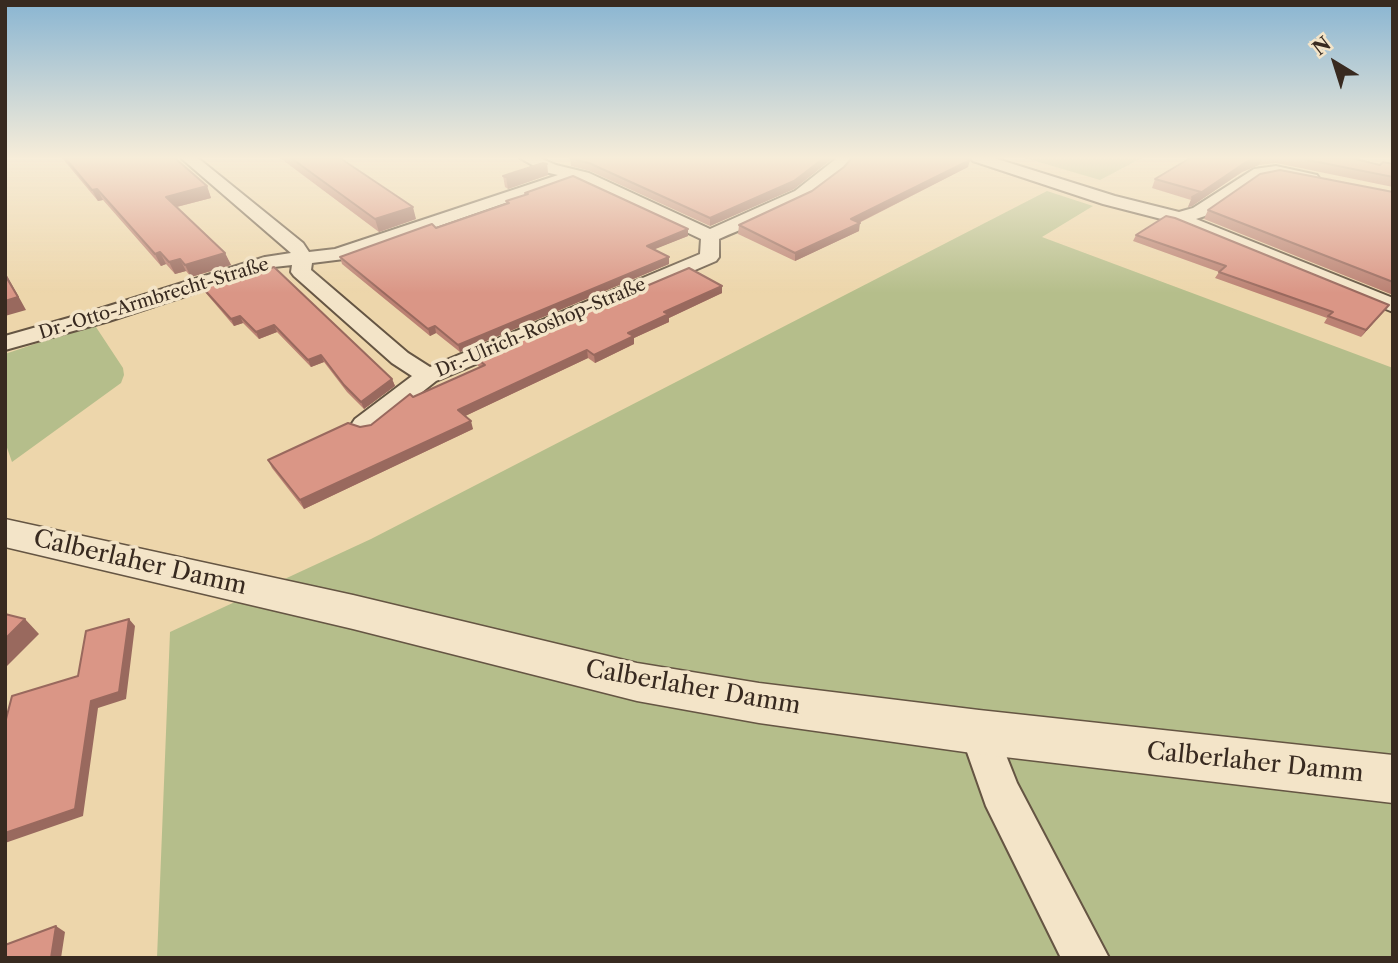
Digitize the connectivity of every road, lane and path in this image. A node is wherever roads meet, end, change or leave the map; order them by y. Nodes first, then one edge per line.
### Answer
1 (243, 203) edge
2 (493, 203) edge
3 (640, 203) edge
4 (783, 203) edge
5 (1121, 203) edge
6 (1213, 203) edge
7 (1179, 218) junction
8 (710, 236) junction
9 (303, 257) junction
10 (1393, 306) edge
11 (5, 343) edge
12 (428, 376) junction
13 (364, 425) edge
14 (5, 533) edge
15 (979, 732) junction
16 (1393, 779) edge
17 (1086, 958) edge

1 - 9 street
2 - 9 street, Dr.-Otto-Armbrecht-Straße
3 - 8 street
4 - 8 street
5 - 7 street
6 - 7 street
7 - 10 street
8 - 12 street, Dr.-Ulrich-Roshop-Straße
9 - 11 street, Dr.-Otto-Armbrecht-Straße
9 - 12 street
12 - 13 street, Dr.-Ulrich-Roshop-Straße
14 - 15 street, Calberlaher Damm
15 - 16 street, Calberlaher Damm
15 - 17 street

